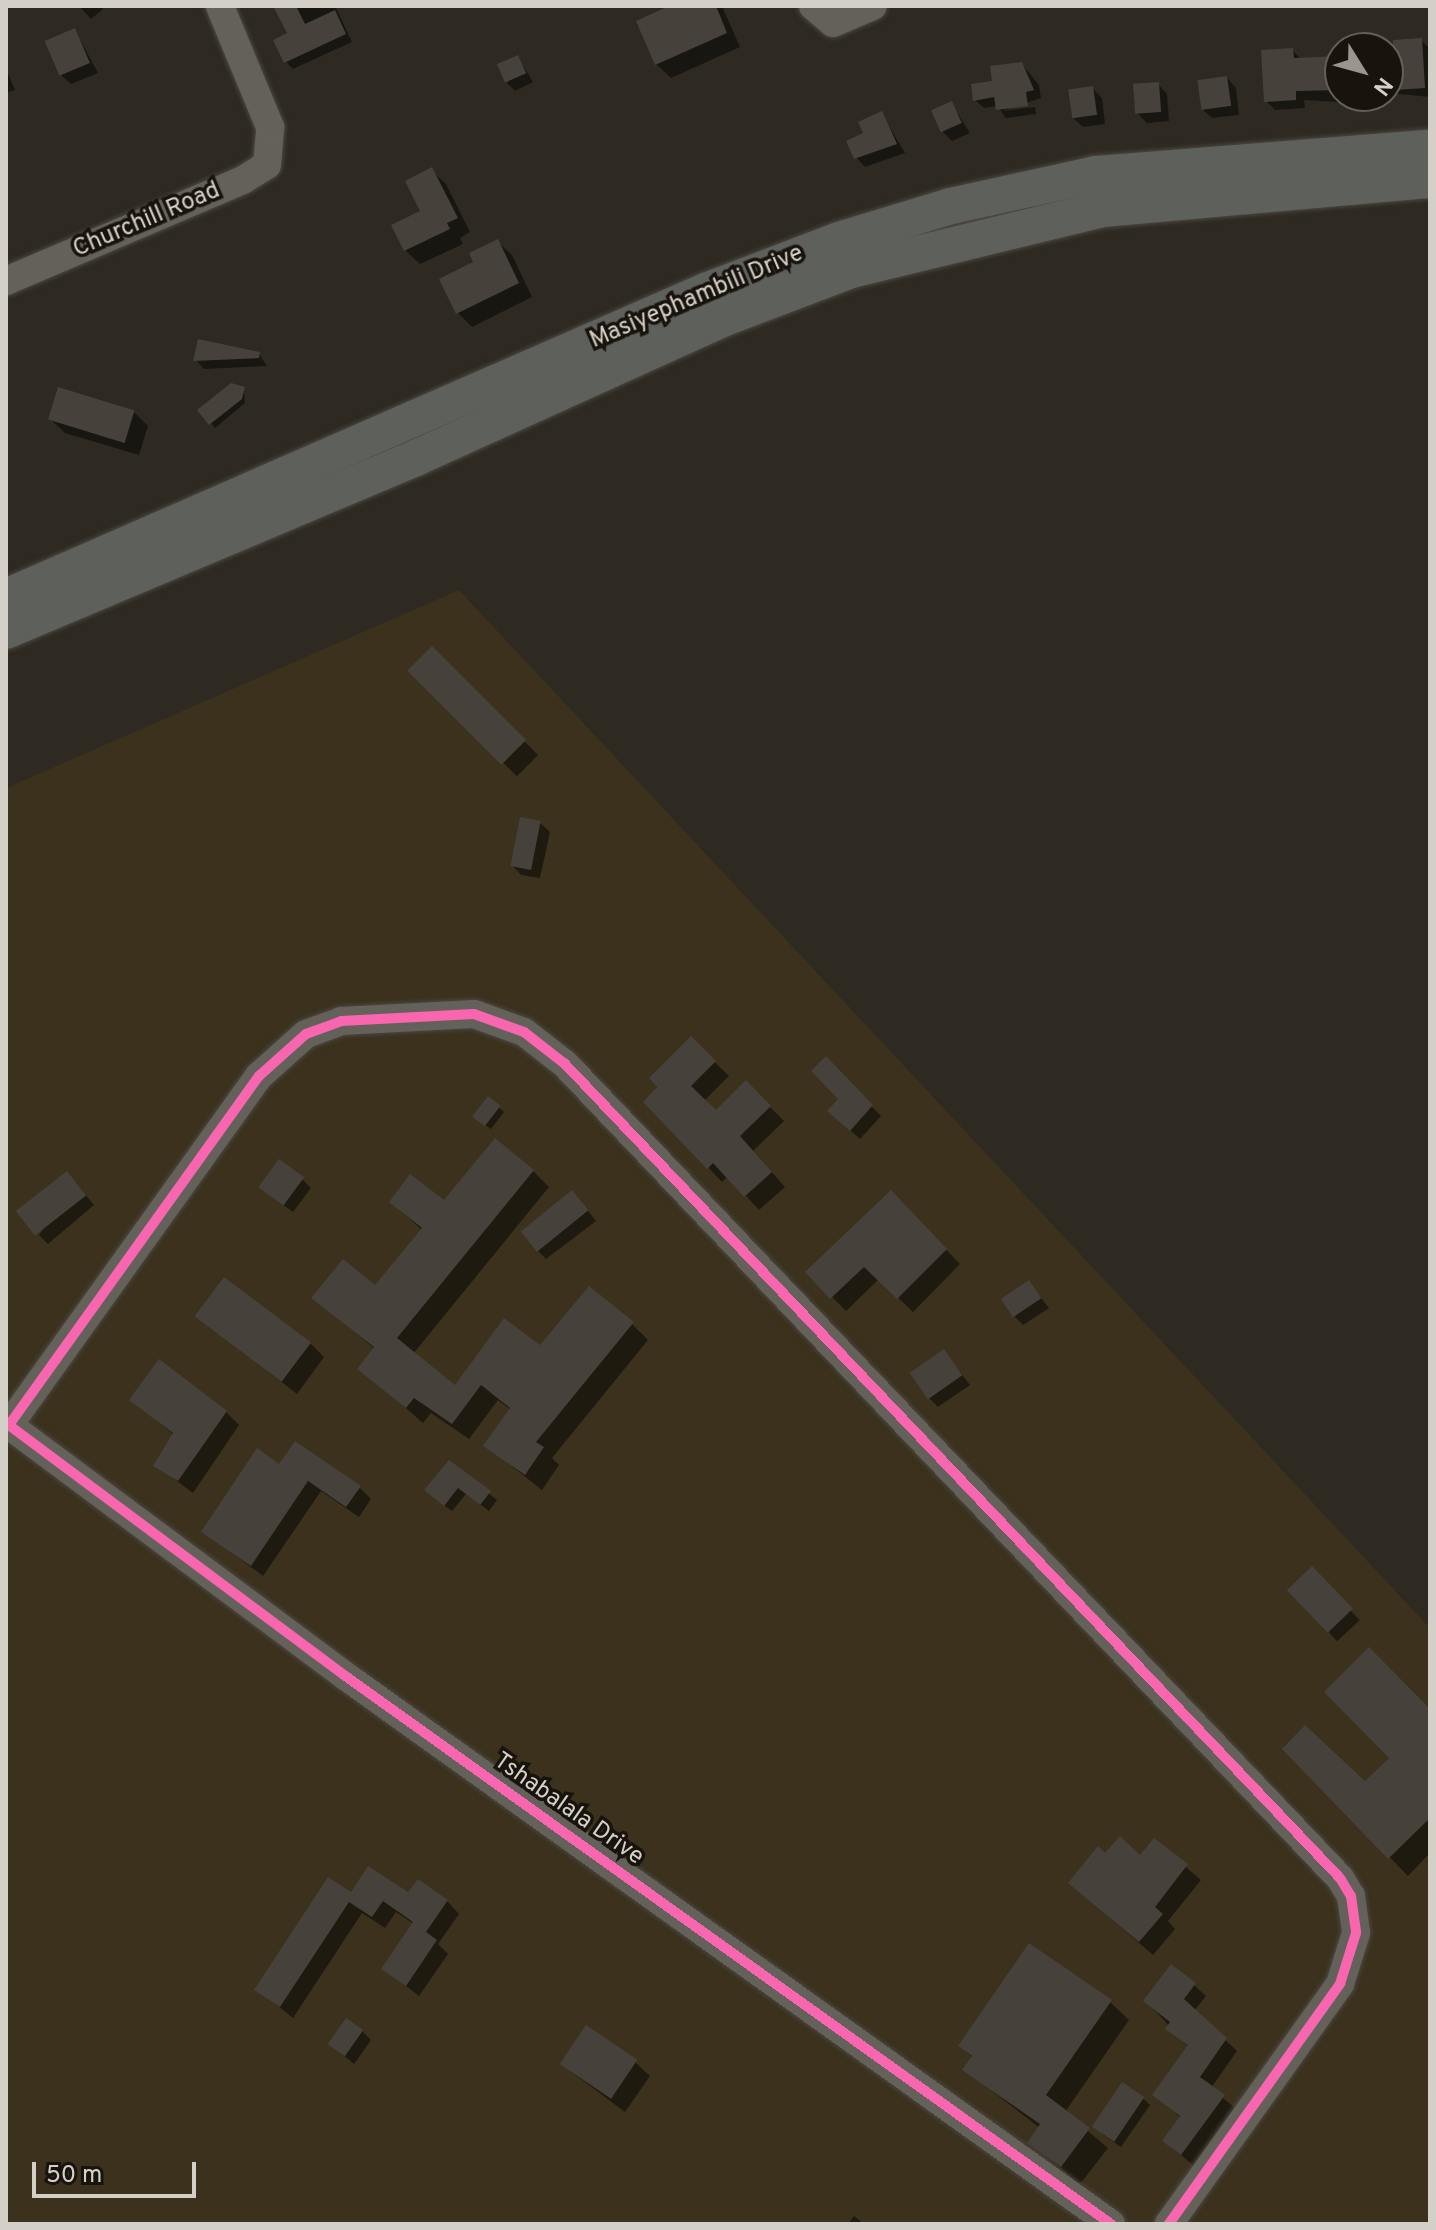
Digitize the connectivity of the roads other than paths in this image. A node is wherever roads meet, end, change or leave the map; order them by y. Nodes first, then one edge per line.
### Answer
1 (220, 6) edge
2 (813, 6) edge
3 (873, 6) edge
4 (1430, 148) edge
5 (1430, 180) edge
6 (6, 281) edge
7 (6, 597) edge
8 (6, 631) edge
9 (8, 1424) edge
10 (1111, 2224) edge
11 (1169, 2224) edge

1 - 6 street, Churchill Road
2 - 3 street
4 - 7 main road, Masiyephambili Drive
5 - 8 main road, Masiyephambili Drive
9 - 10 street, Tshabalala Drive
9 - 11 street

